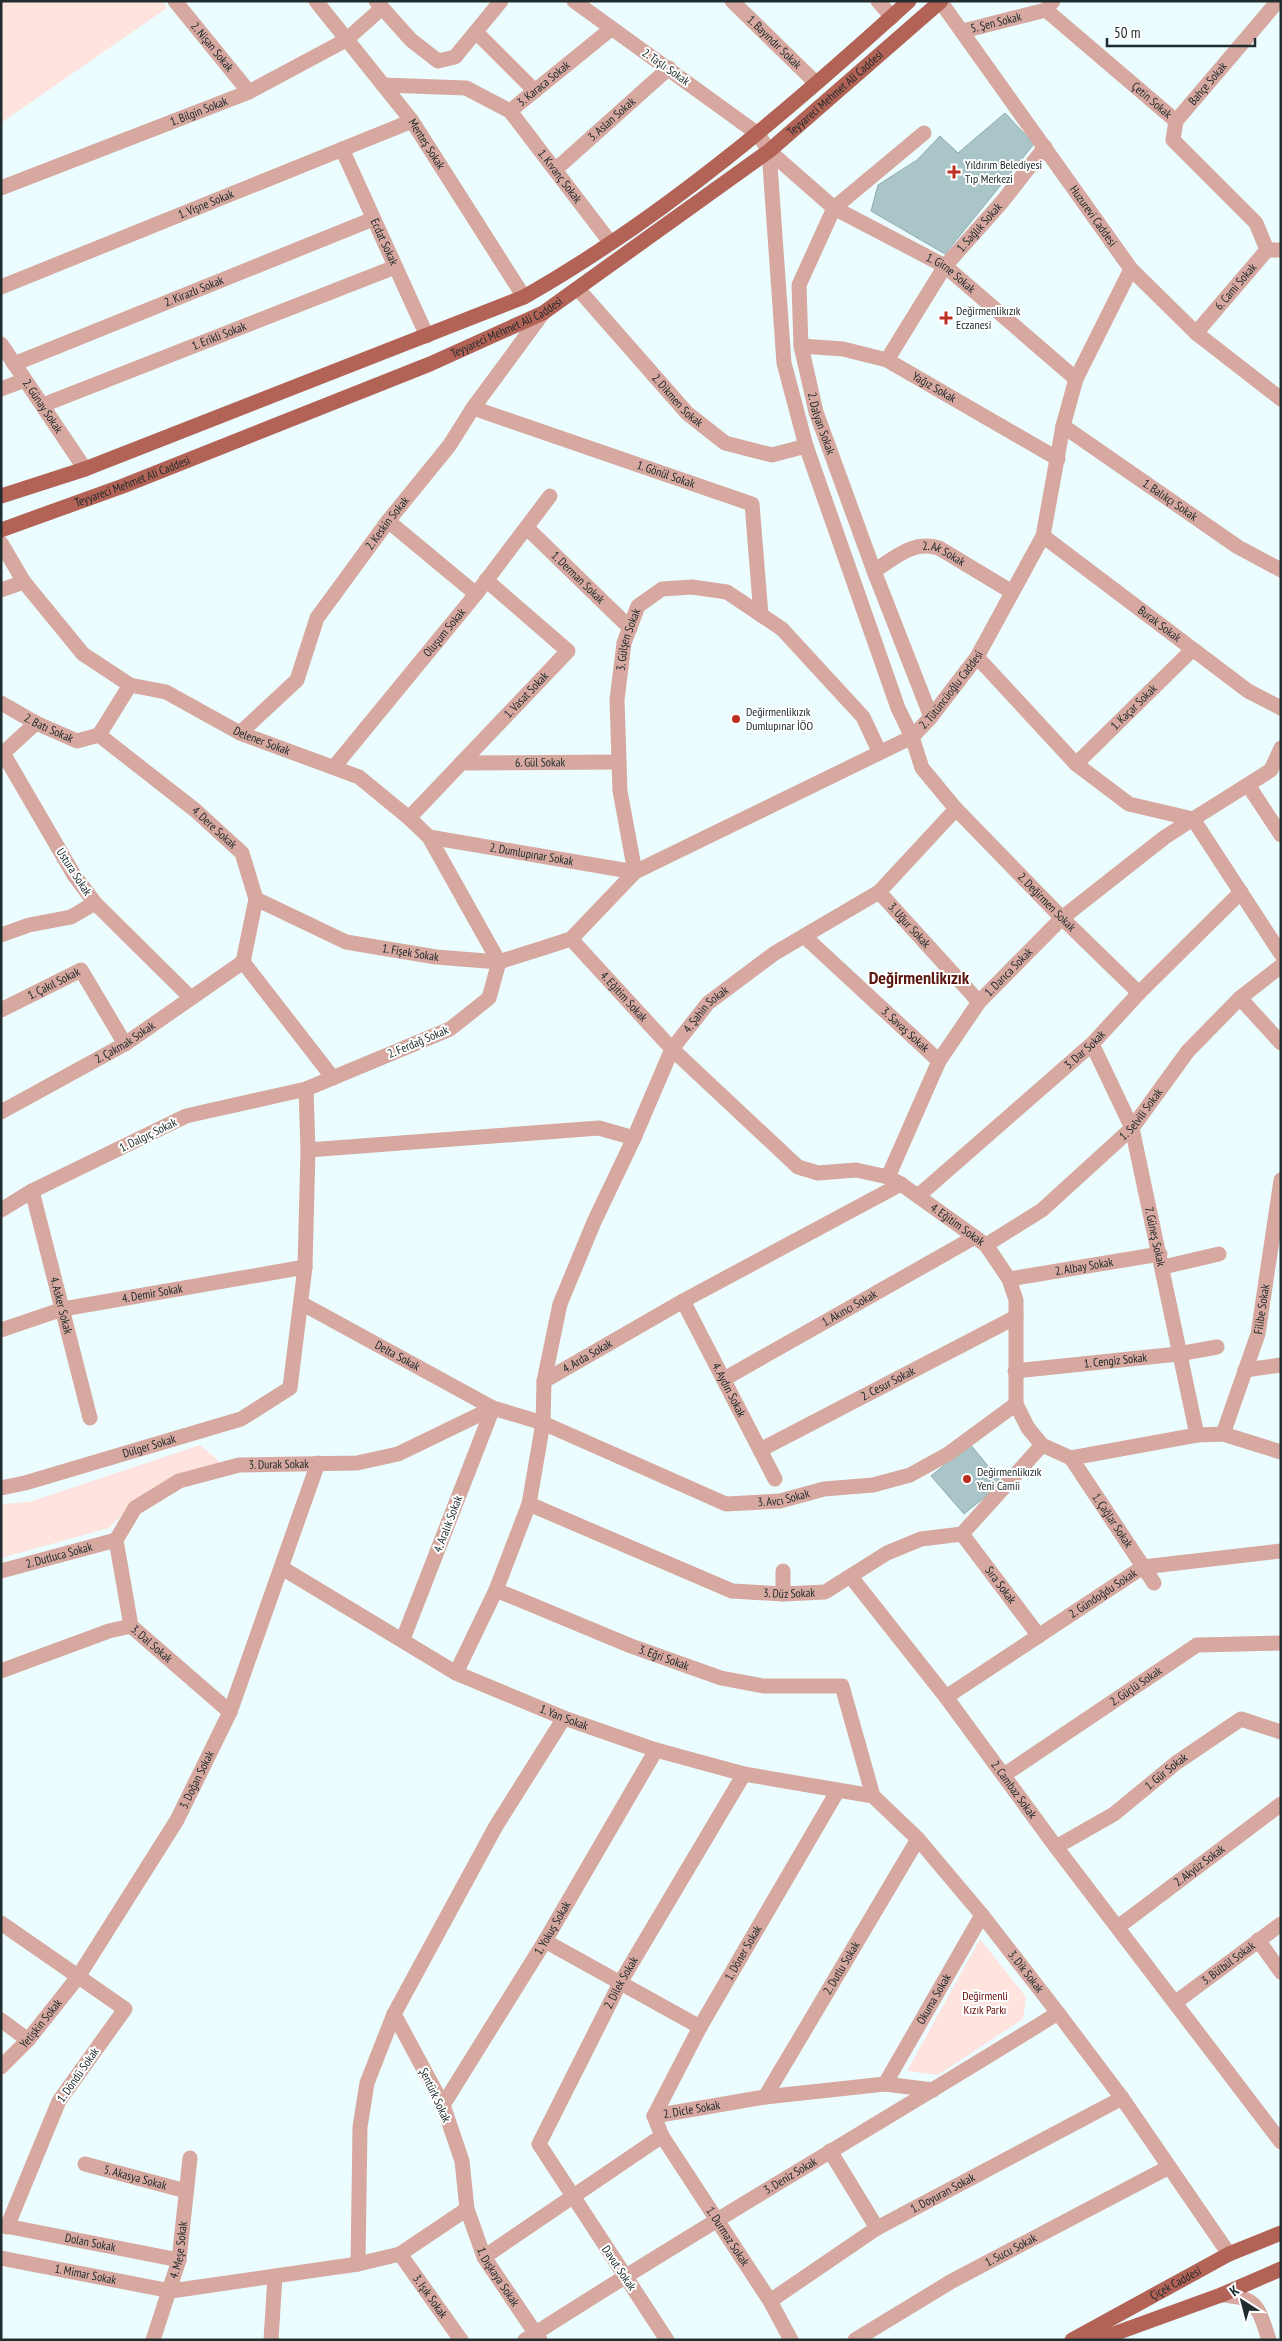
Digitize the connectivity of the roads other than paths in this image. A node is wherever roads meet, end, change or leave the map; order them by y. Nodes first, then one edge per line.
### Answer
1 (175, 1) edge
2 (316, 1) edge
3 (501, 1) edge
4 (574, 1) edge
5 (732, 1) edge
6 (878, 1) edge
7 (909, 1) edge
8 (941, 2) edge
9 (1279, 2) edge
10 (379, 5) edge
11 (1049, 6) edge
12 (892, 17) junction
13 (611, 29) junction
14 (963, 31) junction
15 (476, 32) junction
16 (346, 40) junction
17 (669, 68) junction
18 (816, 83) junction
19 (383, 85) junction
20 (535, 91) junction
21 (250, 92) junction
22 (510, 112) junction
23 (412, 121) junction
24 (1176, 121) junction
25 (758, 134) junction
26 (924, 134) dead end
27 (1046, 147) junction
28 (342, 149) junction
29 (769, 151) junction
30 (555, 170) junction
31 (1, 188) edge
32 (834, 208) junction
33 (373, 218) junction
34 (610, 242) junction
35 (1274, 250) edge
36 (945, 266) junction
37 (395, 267) junction
38 (1131, 268) junction
39 (1, 287) edge
40 (579, 290) junction
41 (524, 297) junction
42 (543, 313) junction
43 (1196, 333) junction
44 (427, 336) junction
45 (1, 344) edge
46 (801, 346) junction
47 (887, 360) junction
48 (14, 364) junction
49 (1076, 379) junction
50 (25, 380) junction
51 (1, 388) edge
52 (1281, 399) edge
53 (42, 405) junction
54 (473, 408) junction
55 (1063, 426) junction
56 (806, 446) junction
57 (1058, 459) junction
58 (85, 469) junction
59 (1, 496) edge
60 (550, 496) dead end
61 (388, 521) junction
62 (527, 528) junction
63 (1, 530) edge
64 (1042, 536) junction
65 (1, 543) edge
66 (1281, 570) edge
67 (874, 571) junction
68 (486, 580) junction
69 (24, 582) junction
70 (1, 590) edge
71 (1012, 592) junction
72 (476, 594) junction
73 (761, 615) junction
74 (630, 628) junction
75 (1192, 650) junction
76 (977, 657) junction
77 (130, 685) junction
78 (1, 704) edge
79 (1281, 708) edge
80 (931, 718) junction
81 (36, 723) junction
82 (240, 733) junction
83 (99, 735) junction
84 (912, 737) junction
85 (1281, 748) edge
86 (880, 751) junction
87 (2, 754) edge
88 (619, 762) junction
89 (462, 763) junction
90 (1076, 764) junction
91 (334, 767) junction
92 (1276, 773) edge
93 (1248, 785) junction
94 (956, 808) junction
95 (409, 818) junction
96 (1193, 819) junction
97 (1281, 834) edge
98 (428, 837) junction
99 (635, 872) junction
100 (878, 892) junction
101 (1241, 892) junction
102 (256, 899) junction
103 (95, 903) junction
104 (1062, 918) junction
105 (1, 936) edge
106 (804, 936) junction
107 (571, 939) junction
108 (1281, 954) edge
109 (243, 962) junction
110 (499, 962) junction
111 (1281, 966) edge
112 (1139, 993) junction
113 (190, 998) junction
114 (1240, 998) junction
115 (979, 1002) junction
116 (1, 1010) edge
117 (1281, 1043) edge
118 (125, 1044) junction
119 (1092, 1044) junction
120 (672, 1049) junction
121 (939, 1061) junction
122 (333, 1078) junction
123 (306, 1090) junction
124 (1, 1112) edge
125 (1132, 1128) junction
126 (634, 1138) junction
127 (308, 1150) junction
128 (895, 1180) junction
129 (1281, 1180) edge
130 (32, 1191) junction
131 (918, 1196) junction
132 (1, 1210) edge
133 (1279, 1211) edge
134 (980, 1241) junction
135 (1219, 1254) dead end
136 (1161, 1260) junction
137 (305, 1267) junction
138 (1009, 1279) junction
139 (683, 1301) junction
140 (301, 1303) junction
141 (63, 1309) junction
142 (1016, 1317) junction
143 (1, 1330) edge
144 (1217, 1347) dead end
145 (1178, 1354) junction
146 (1281, 1366) edge
147 (1245, 1370) junction
148 (1015, 1371) junction
149 (724, 1379) junction
150 (544, 1381) junction
151 (1016, 1404) junction
152 (493, 1408) junction
153 (90, 1418) dead end
154 (543, 1423) junction
155 (1223, 1434) junction
156 (1197, 1436) junction
157 (1042, 1445) junction
158 (760, 1450) junction
159 (1281, 1452) edge
160 (1071, 1458) junction
161 (318, 1463) junction
162 (775, 1479) dead end
163 (1, 1488) edge
164 (529, 1504) junction
165 (962, 1534) junction
166 (116, 1540) junction
167 (1281, 1550) edge
168 (1143, 1567) junction
169 (282, 1568) junction
170 (1, 1571) edge
171 (783, 1571) dead end
172 (851, 1578) junction
173 (1154, 1583) dead end
174 (496, 1590) junction
175 (783, 1594) junction
176 (131, 1626) junction
177 (1039, 1636) junction
178 (403, 1639) junction
179 (1281, 1643) edge
180 (1, 1670) edge
181 (456, 1672) junction
182 (842, 1686) joint
183 (946, 1697) junction
184 (230, 1712) junction
185 (564, 1718) junction
186 (1281, 1732) edge
187 (656, 1750) junction
188 (744, 1774) junction
189 (1004, 1775) junction
190 (838, 1792) junction
191 (873, 1796) junction
192 (1281, 1804) edge
193 (918, 1840) junction
194 (1056, 1847) junction
195 (982, 1915) junction
196 (1, 1923) edge
197 (1281, 1924) edge
198 (1118, 1927) junction
199 (1258, 1940) junction
200 (545, 1941) junction
201 (1281, 1972) edge
202 (78, 1977) junction
203 (620, 1983) junction
204 (1176, 2002) junction
205 (1058, 2013) junction
206 (394, 2014) junction
207 (1, 2020) edge
208 (700, 2028) junction
209 (28, 2040) junction
210 (1, 2067) edge
211 (885, 2084) junction
212 (934, 2090) junction
213 (765, 2097) junction
214 (1122, 2098) junction
215 (443, 2105) junction
216 (654, 2116) junction
217 (662, 2136) junction
218 (1281, 2142) edge
219 (830, 2151) junction
220 (190, 2158) dead end
221 (85, 2164) dead end
222 (1169, 2166) junction
223 (186, 2191) junction
224 (571, 2196) junction
225 (467, 2209) junction
226 (717, 2221) junction
227 (4, 2226) edge
228 (877, 2228) junction
229 (1281, 2233) edge
230 (400, 2254) junction
231 (1229, 2254) junction
232 (484, 2257) junction
233 (1, 2258) edge
234 (179, 2260) junction
235 (358, 2264) junction
236 (1281, 2269) edge
237 (275, 2276) junction
238 (626, 2278) junction
239 (171, 2290) junction
240 (1221, 2295) junction
241 (770, 2301) junction
242 (533, 2338) edge
243 (153, 2340) edge
244 (271, 2340) edge
245 (461, 2340) edge
246 (667, 2340) edge
247 (791, 2340) edge
248 (855, 2340) edge
249 (1072, 2340) edge
250 (1097, 2340) edge
251 (1269, 2340) edge

1 - 21 street, 2. Nişan Sokak
2 - 16 street, Menteş Sokak
3 - 15 street
4 - 13 street, 2. Taşlı Sokak
5 - 18 street, 1. Bayındır Sokak
6 - 12 street
7 - 12 main road, Teyyareci Mehmet Ali Caddesi
8 - 14 street, Huzurevi Caddesi
8 - 29 main road, Teyyareci Mehmet Ali Caddesi
9 - 24 street, Bahçe Sokak
10 - 15 street
10 - 16 street, 1. Bilgin Sokak
11 - 14 street, 5. Şen Sokak
11 - 24 street, Çetin Sokak
12 - 18 main road, Teyyareci Mehmet Ali Caddesi
13 - 17 street, 2. Taşlı Sokak
13 - 20 street, 3. Karaca Sokak
14 - 27 street, Huzurevi Caddesi
15 - 20 street
16 - 19 street, Menteş Sokak
16 - 21 street, 1. Bilgin Sokak
17 - 25 street, 2. Taşlı Sokak
17 - 30 street, 3. Aslan Sokak
18 - 25 main road, Teyyareci Mehmet Ali Caddesi
19 - 22 street, 3. Karaca Sokak
19 - 23 street, Menteş Sokak
20 - 22 street, 3. Karaca Sokak
21 - 31 street, 1. Bilgin Sokak
22 - 30 street, 1. Kıvanç Sokak
23 - 28 street, 1. Vişne Sokak
23 - 41 street, Menteş Sokak
24 - 35 street, Çetin Sokak
25 - 29 street, 2. Dalyan Sokak
25 - 34 main road, Teyyareci Mehmet Ali Caddesi
26 - 32 street
27 - 36 street, 1. Sağlık Sokak
27 - 38 street, Huzurevi Caddesi
28 - 33 street, Ecdat Sokak
28 - 39 street, 1. Vişne Sokak
29 - 32 street, 2. Dalyan Sokak
29 - 40 main road, Teyyareci Mehmet Ali Caddesi
29 - 56 street, 2. Dalyan Sokak
30 - 34 street, 1. Kıvanç Sokak
32 - 36 street, 1. Girne Sokak
32 - 46 street, 2. Dalyan Sokak
33 - 37 street, Ecdat Sokak
33 - 48 street, 2. Kirazlı Sokak
34 - 41 main road, Teyyareci Mehmet Ali Caddesi
35 - 43 street, 6. Cami Sokak
36 - 47 street, 1. Sağlık Sokak
36 - 49 street, 1. Girne Sokak
37 - 44 street, Ecdat Sokak
37 - 53 street, 1. Erikli Sokak
38 - 43 street, Huzurevi Caddesi
38 - 49 street, 2. Tütüncüoğlu Caddesi
40 - 42 main road, Teyyareci Mehmet Ali Caddesi
40 - 56 street, 2. Dikmen Sokak
41 - 44 main road, Teyyareci Mehmet Ali Caddesi
42 - 54 street, 2. Keskin Sokak
42 - 63 main road, Teyyareci Mehmet Ali Caddesi
43 - 52 street, Huzurevi Caddesi
44 - 58 main road, Teyyareci Mehmet Ali Caddesi
45 - 48 street, 2. Günay Sokak
46 - 47 street, Yağız Sokak
46 - 67 street, 2. Dalyan Sokak
47 - 57 street, Yağız Sokak
48 - 50 street, 2. Günay Sokak
49 - 55 street, 2. Tütüncüoğlu Caddesi
50 - 51 street
50 - 53 street, 2. Günay Sokak
53 - 58 street, 2. Günay Sokak
54 - 61 street, 2. Keskin Sokak
54 - 73 street, 1. Gönül Sokak
55 - 57 street, 2. Tütüncüoğlu Caddesi
55 - 66 street, 1. Balıkçı Sokak
56 - 84 street, 2. Dalyan Sokak
57 - 64 street, 2. Tütüncüoğlu Caddesi
58 - 59 main road, Teyyareci Mehmet Ali Caddesi
60 - 62 street, Oluşum Sokak
61 - 72 street
61 - 82 street, 2. Keskin Sokak
62 - 68 street, Oluşum Sokak
62 - 74 street, 1. Derman Sokak
64 - 71 street, 2. Tütüncüoğlu Caddesi
64 - 75 street, Burak Sokak
65 - 69 street, Delener Sokak
67 - 71 street, 2. Ak Sokak
67 - 80 street, 2. Dalyan Sokak
68 - 72 street, Oluşum Sokak
68 - 89 street, 1. Vasat Sokak
69 - 70 street
69 - 77 street, Delener Sokak
71 - 76 street, 2. Tütüncüoğlu Caddesi
72 - 91 street, Oluşum Sokak
73 - 74 street, 3. Gülşen Sokak
73 - 86 street, 3. Gülşen Sokak
74 - 88 street, 3. Gülşen Sokak
75 - 79 street, Burak Sokak
75 - 90 street, 1. Kaçar Sokak
76 - 80 street, 2. Tütüncüoğlu Caddesi
76 - 90 street
77 - 82 street, Delener Sokak
77 - 83 street
78 - 81 street, 2. Batı Sokak
80 - 84 street, 2. Tütüncüoğlu Caddesi
81 - 83 street, 2. Batı Sokak
81 - 87 street
82 - 91 street, Delener Sokak
83 - 102 street, 4. Dere Sokak
84 - 86 street, 2. Tütüncüoğlu Caddesi
84 - 94 street
85 - 92 street
86 - 99 street, 2. Tütüncüoğlu Caddesi
87 - 103 street, Ustura Sokak
88 - 89 street, 6. Gül Sokak
88 - 99 street, 3. Gülşen Sokak
89 - 95 street, 1. Vasat Sokak
90 - 96 street
91 - 95 street, Delener Sokak
92 - 93 street
93 - 96 street
93 - 97 street
94 - 100 street, 4. Şahin Sokak
94 - 104 street, 2. Değirmen Sokak
95 - 98 street, Delener Sokak
96 - 101 street
96 - 104 street, 1. Darıca Sokak
98 - 99 street, 2. Dumlupınar Sokak
98 - 110 street, Delener Sokak
99 - 107 street, 2. Tütüncüoğlu Caddesi
100 - 106 street, 4. Şahin Sokak
100 - 115 street, 3. Uğur Sokak
101 - 108 street
101 - 112 street, 3. Dar Sokak
102 - 109 street, 4. Dere Sokak
102 - 110 street, 1. Fişek Sokak
103 - 105 street, Ustura Sokak
103 - 113 street
104 - 112 street, 2. Değirmen Sokak
104 - 115 street, 1. Darıca Sokak
106 - 120 street, 4. Şahin Sokak
106 - 121 street, 3. Savaş Sokak
107 - 110 street, 1. Fişek Sokak
107 - 120 street, 4. Eğitim Sokak
109 - 113 street, 2. Çakmak Sokak
109 - 122 street
110 - 122 street, 2. Ferdağ Sokak
111 - 114 street, 1. Selvili Sokak
112 - 119 street, 3. Dar Sokak
113 - 118 street, 2. Çakmak Sokak
114 - 117 street
114 - 125 street, 1. Selvili Sokak
115 - 121 street, 1. Darıca Sokak
116 - 118 street, 1. Çakıl Sokak
118 - 124 street, 2. Çakmak Sokak
119 - 125 street, 7. Güneş Sokak
119 - 131 street, 3. Dar Sokak
120 - 126 street, 4. Şahin Sokak
120 - 128 street, 4. Eğitim Sokak
121 - 128 street, 1. Darıca Sokak
122 - 123 street, 2. Ferdağ Sokak
123 - 127 street
123 - 130 street, 1. Dalgıç Sokak
125 - 134 street, 1. Selvili Sokak
125 - 136 street, 7. Güneş Sokak
126 - 127 street
126 - 150 street, 4. Şahin Sokak
127 - 137 street
128 - 131 street, 4. Eğitim Sokak
128 - 139 street, 4. Arda Sokak
129 - 133 street, Filibe Sokak
130 - 132 street, 1. Dalgıç Sokak
130 - 141 street, 4. Asker Sokak
131 - 134 street, 4. Eğitim Sokak
133 - 147 street, Filibe Sokak
134 - 138 street, 4. Eğitim Sokak
134 - 149 street, 1. Akıncı Sokak
135 - 136 street, 2. Albay Sokak
136 - 138 street, 2. Albay Sokak
136 - 145 street, 7. Güneş Sokak
137 - 140 street
137 - 141 street, 4. Demir Sokak
138 - 142 street, 4. Eğitim Sokak
139 - 149 street, 4. Aydın Sokak
139 - 150 street, 4. Arda Sokak
140 - 152 street, Delta Sokak
140 - 163 street, Dülger Sokak
141 - 143 street, 4. Demir Sokak
141 - 153 street, 4. Asker Sokak
142 - 148 street, 4. Eğitim Sokak
142 - 158 street, 2. Cesur Sokak
144 - 145 street, 1. Cengiz Sokak
145 - 148 street, 1. Cengiz Sokak
145 - 156 street, 7. Güneş Sokak
146 - 147 street
147 - 155 street, Filibe Sokak
148 - 151 street, 4. Eğitim Sokak
149 - 158 street, 4. Aydın Sokak
150 - 154 street
151 - 154 street, 3. Avcı Sokak
151 - 157 street, 4. Eğitim Sokak
152 - 154 street
152 - 161 street, 3. Durak Sokak
152 - 178 street, 4. Aralık Sokak
154 - 164 street
155 - 156 street
155 - 159 street
156 - 160 street
157 - 160 street, 4. Eğitim Sokak
157 - 165 street
158 - 162 street, 4. Aydın Sokak
160 - 168 street, 1. Çağlar Sokak
161 - 166 street, 3. Durak Sokak
161 - 169 street
164 - 174 street
164 - 175 street, 3. Düz Sokak
165 - 172 street, 3. Düz Sokak
165 - 177 street, Sıra Sokak
166 - 170 street, 2. Dutluca Sokak
166 - 176 street
167 - 168 street, 2. Gündoğdu Sokak
168 - 173 street, 1. Çağlar Sokak
168 - 177 street, 2. Gündoğdu Sokak
169 - 178 street, 1. Yan Sokak
169 - 184 street, 3. Doğan Sokak
171 - 175 street
172 - 175 street, 3. Düz Sokak
172 - 183 street, 2. Cambaz Sokak
174 - 181 street
174 - 182 street, 3. Eğri Sokak
176 - 180 street, 3. Dal Sokak
176 - 184 street, 3. Dal Sokak
177 - 183 street, 2. Gündoğdu Sokak
178 - 181 street, 1. Yan Sokak
179 - 189 street, 2. Güçlü Sokak
181 - 185 street, 1. Yan Sokak
182 - 191 street, 3. Dik Sokak
183 - 189 street, 2. Cambaz Sokak
184 - 202 street, 3. Doğan Sokak
185 - 187 street, 1. Yan Sokak
185 - 206 street
186 - 194 street, 1. Gür Sokak
187 - 188 street, 1. Yan Sokak
187 - 200 street, 1. Yokuş Sokak
188 - 190 street, 1. Yan Sokak
188 - 203 street, 2. Dilek Sokak
189 - 194 street, 2. Cambaz Sokak
190 - 191 street, 1. Yan Sokak
190 - 208 street, 1. Döner Sokak
191 - 193 street, 3. Dik Sokak
192 - 198 street, 2. Akyüz Sokak
193 - 195 street, 3. Dik Sokak
193 - 213 street, 2. Dutlu Sokak
194 - 198 street, 2. Cambaz Sokak
195 - 205 street, 3. Dik Sokak
195 - 211 street, Okuma Sokak
196 - 202 street
197 - 199 street, 3. Bülbül Sokak
198 - 204 street, 2. Cambaz Sokak
199 - 201 street
199 - 204 street, 3. Bülbül Sokak
200 - 203 street
200 - 215 street, 1. Yokuş Sokak
202 - 209 street, Yetişkin Sokak
202 - 227 street, 1. Döndü Sokak
203 - 208 street
203 - 224 street, 2. Dilek Sokak
204 - 218 street, 2. Cambaz Sokak
205 - 212 street, 3. Deniz Sokak
205 - 214 street, 3. Dik Sokak
206 - 215 street, Şentürk Sokak
206 - 235 street
207 - 209 street
208 - 216 street, 1. Döner Sokak
209 - 210 street, Yetişkin Sokak
211 - 212 street, 2. Dicle Sokak
211 - 213 street, 2. Dicle Sokak
212 - 219 street, 3. Deniz Sokak
213 - 216 street, 2. Dicle Sokak
214 - 222 street, 3. Dik Sokak
214 - 228 street, 1. Doyuran Sokak
215 - 225 street, Şentürk Sokak
216 - 217 street, 2. Dicle Sokak
217 - 224 street, 2. Dicle Sokak
217 - 226 street, 1. Durmaz Sokak
219 - 226 street, 3. Deniz Sokak
219 - 228 street
220 - 223 street, 4. Meşe Sokak
221 - 223 street, 5. Akasya Sokak
222 - 231 street, 3. Dik Sokak
222 - 248 street, 1. Sucu Sokak
223 - 234 street, 4. Meşe Sokak
224 - 232 street, 2. Dicle Sokak
224 - 238 street, Davut Sokak
225 - 230 street
225 - 232 street, 1. Dışkaya Sokak
226 - 238 street, 3. Deniz Sokak
226 - 241 street, 1. Durmaz Sokak
227 - 234 street, Dolan Sokak
228 - 241 street, 1. Doyuran Sokak
229 - 231 main road, Çiçek Caddesi
230 - 235 street
230 - 245 street, 3. Işık Sokak
231 - 249 main road, Çiçek Caddesi
232 - 242 street, 1. Dışkaya Sokak
233 - 239 street, 1. Mimar Sokak
234 - 239 street, 4. Meşe Sokak
235 - 237 street
236 - 240 main road, Çiçek Caddesi
237 - 239 street
237 - 244 street
238 - 242 street, 3. Deniz Sokak
238 - 246 street, Davut Sokak
239 - 243 street, 4. Meşe Sokak
240 - 250 main road, Çiçek Caddesi
240 - 251 street
241 - 247 street, 1. Durmaz Sokak

